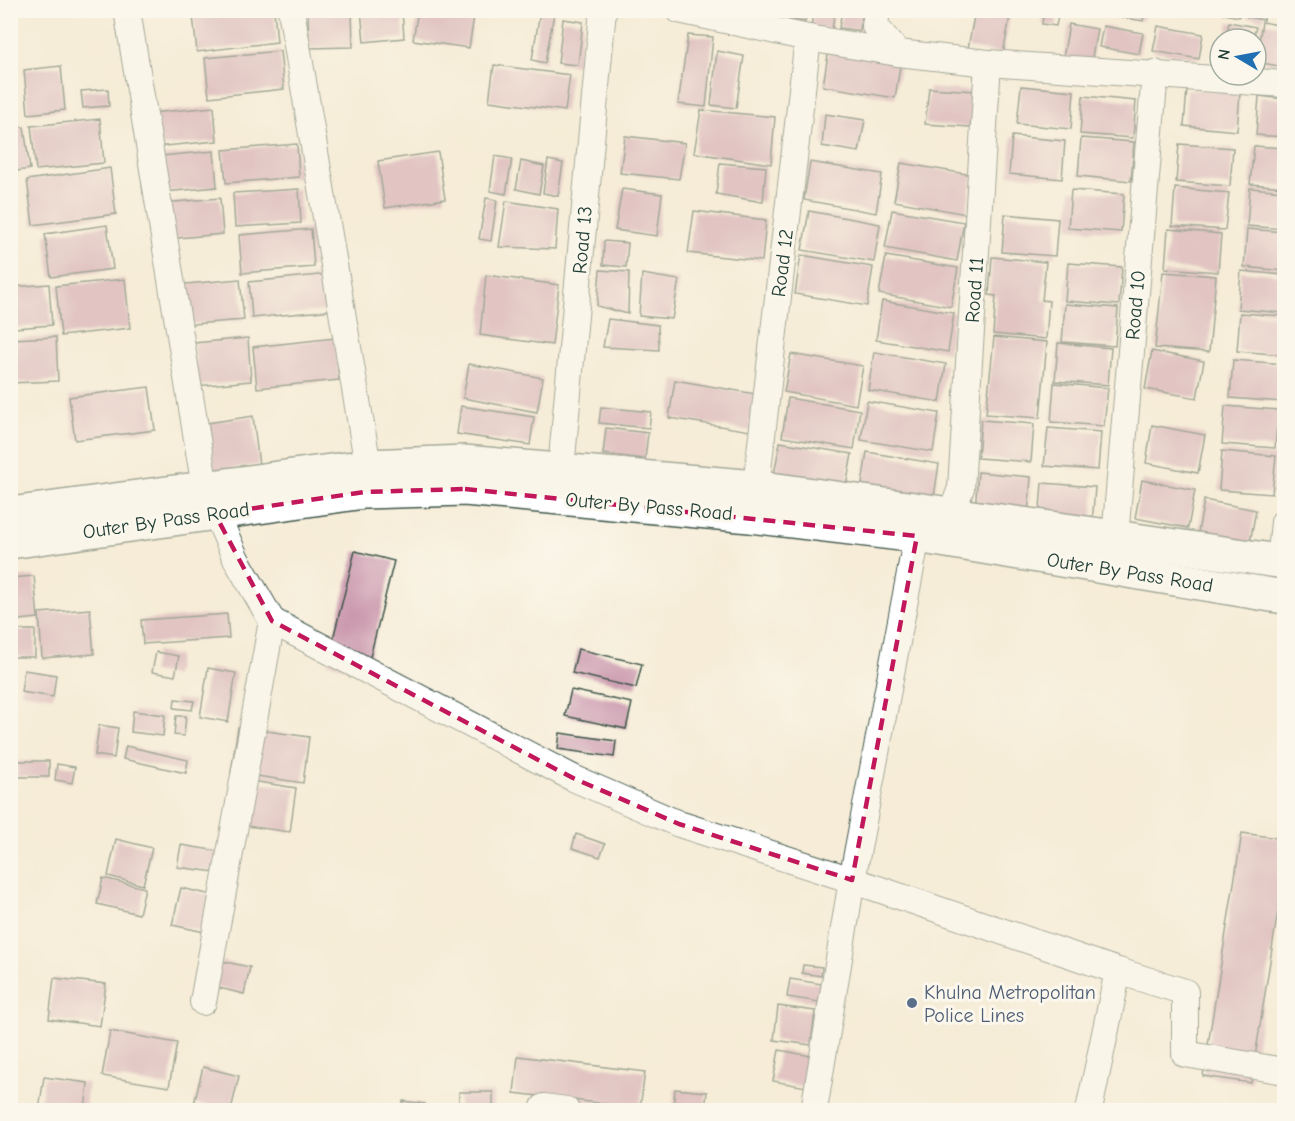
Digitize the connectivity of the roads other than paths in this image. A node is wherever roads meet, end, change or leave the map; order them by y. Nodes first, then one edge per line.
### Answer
1 (128, 10) edge
2 (291, 10) edge
3 (603, 10) edge
4 (679, 10) edge
5 (877, 10) edge
6 (808, 38) junction
7 (898, 53) junction
8 (988, 63) junction
9 (1155, 74) junction
10 (1284, 84) edge
11 (368, 466) junction
12 (561, 469) junction
13 (756, 487) junction
14 (209, 501) junction
15 (10, 514) edge
16 (951, 515) junction
17 (1284, 522) edge
18 (917, 536) junction
19 (1115, 537) junction
20 (10, 542) edge
21 (1282, 562) edge
22 (1284, 597) edge
23 (272, 621) junction
24 (852, 880) junction
25 (1118, 971) junction
26 (203, 1002) dead end
27 (1284, 1071) edge
28 (543, 1110) edge
29 (566, 1110) edge
30 (814, 1110) edge
31 (1089, 1110) edge

1 - 14 street
2 - 11 street
3 - 12 street, Road 13
4 - 6 street
5 - 7 street
6 - 7 street
6 - 13 street, Road 12
7 - 8 street
8 - 9 street
8 - 16 street, Road 11
9 - 10 street
9 - 19 street, Road 10
11 - 12 main road, Outer By Pass Road
11 - 14 main road, Outer By Pass Road
12 - 13 main road, Outer By Pass Road
13 - 16 main road, Outer By Pass Road
14 - 15 main road, Outer By Pass Road
14 - 18 main road, Outer By Pass Road
14 - 20 main road, Outer By Pass Road
14 - 23 street
16 - 19 main road, Outer By Pass Road
17 - 21 street
18 - 22 main road, Outer By Pass Road
18 - 24 street
19 - 21 main road, Outer By Pass Road
23 - 24 street
23 - 26 street
24 - 25 street
24 - 30 street
25 - 27 street
25 - 31 street
28 - 29 street

